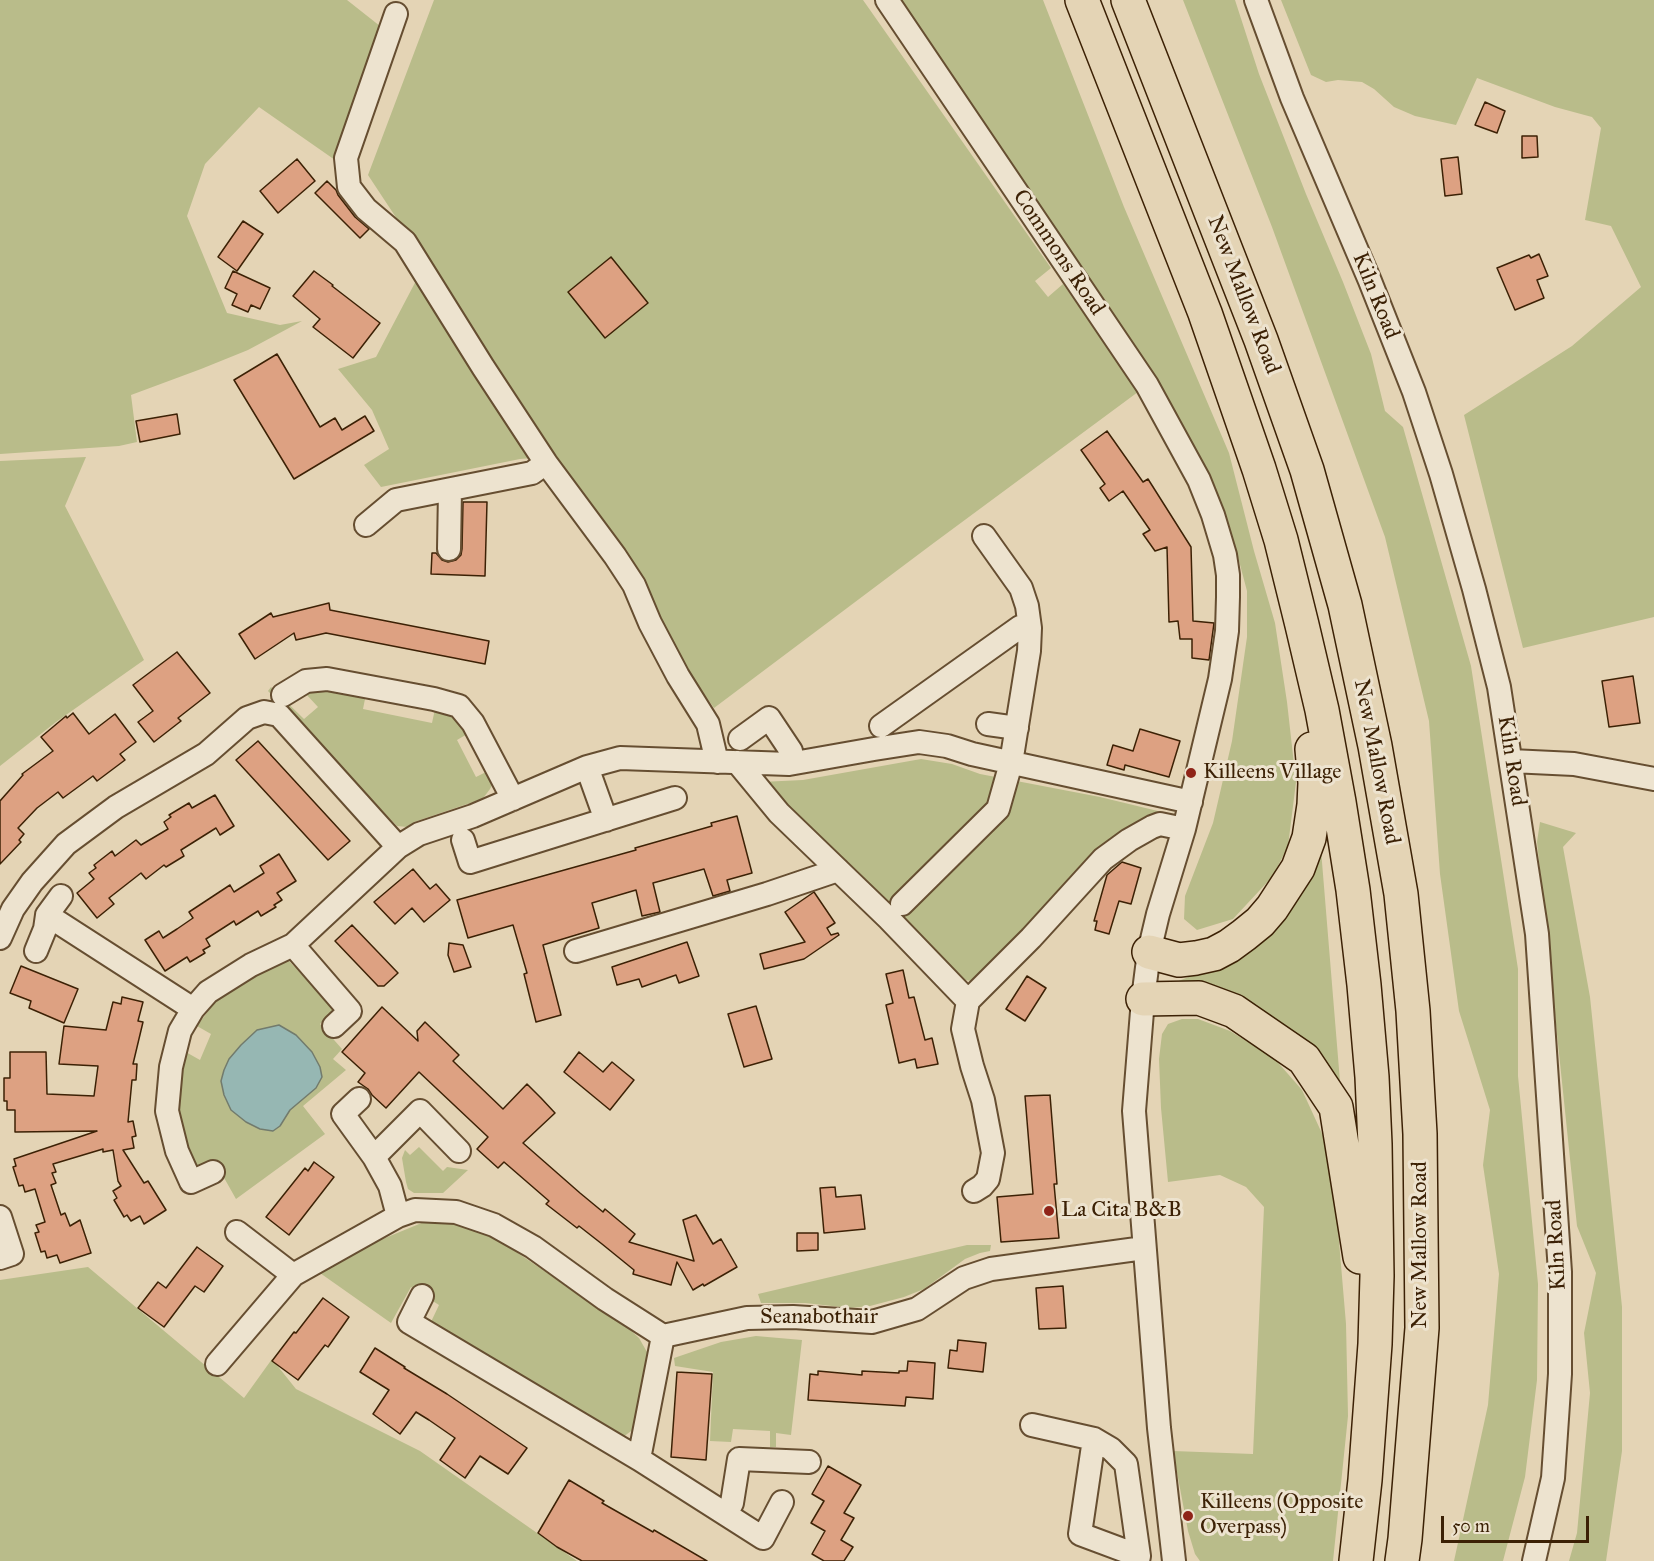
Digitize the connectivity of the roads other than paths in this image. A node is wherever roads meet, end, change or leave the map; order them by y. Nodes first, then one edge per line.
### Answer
1 (887, 0) edge
2 (1082, 0) edge
3 (1128, 0) edge
4 (1256, 0) edge
5 (396, 14) dead end
6 (546, 463) junction
7 (450, 490) junction
8 (366, 525) dead end
9 (984, 536) dead end
10 (1281, 540) junction
11 (449, 549) dead end
12 (1030, 628) junction
13 (283, 695) dead end
14 (988, 724) dead end
15 (881, 726) dead end
16 (1017, 728) junction
17 (740, 739) dead end
18 (1511, 761) junction
19 (727, 762) junction
20 (793, 763) junction
21 (1011, 763) junction
22 (587, 767) junction
23 (1654, 779) edge
24 (675, 798) dead end
25 (513, 799) junction
26 (1191, 802) junction
27 (606, 820) junction
28 (1185, 829) junction
29 (463, 840) dead end
30 (398, 847) junction
31 (838, 870) junction
32 (61, 896) dead end
33 (902, 904) dead end
34 (47, 915) junction
35 (0, 938) edge
36 (292, 945) junction
37 (36, 951) dead end
38 (576, 951) dead end
39 (1149, 952) junction
40 (1143, 999) junction
41 (968, 1001) junction
42 (193, 1009) junction
43 (333, 1026) dead end
44 (359, 1099) dead end
45 (459, 1151) dead end
46 (374, 1157) junction
47 (213, 1172) dead end
48 (974, 1191) dead end
49 (398, 1216) junction
50 (0, 1217) edge
51 (237, 1232) dead end
52 (1144, 1248) junction
53 (0, 1258) edge
54 (293, 1275) junction
55 (422, 1296) dead end
56 (663, 1336) junction
57 (1375, 1344) junction
58 (217, 1364) dead end
59 (1032, 1425) dead end
60 (1094, 1439) junction
61 (639, 1459) junction
62 (809, 1462) dead end
63 (782, 1502) dead end
64 (726, 1514) junction
65 (1138, 1559) edge
66 (1174, 1561) edge
67 (1356, 1561) edge
68 (1402, 1561) edge
69 (1534, 1561) edge

1 - 26 street, Commons Road
2 - 10 highway, New Mallow Road
3 - 68 highway, New Mallow Road
4 - 18 street, Kiln Road
5 - 6 street
6 - 7 street
6 - 19 street
7 - 8 street
7 - 11 street
9 - 12 street
10 - 39 highway
10 - 57 highway, New Mallow Road
12 - 15 street
12 - 16 street
13 - 25 street
14 - 16 street
16 - 21 street
17 - 20 street
18 - 23 street
18 - 69 street, Kiln Road
19 - 20 street
19 - 22 street
19 - 31 street
20 - 21 street
21 - 26 street
21 - 33 street
22 - 25 street
22 - 27 street
24 - 27 street
25 - 30 street
26 - 28 street, Commons Road
27 - 29 street
28 - 39 street, Commons Road
28 - 41 street
30 - 35 street
30 - 36 street
31 - 38 street
31 - 41 street
32 - 34 street
34 - 37 street
34 - 42 street
36 - 42 street
36 - 43 street
39 - 40 street, Commons Road
40 - 52 street, Commons Road
40 - 57 highway
41 - 48 street
42 - 47 street
44 - 46 street
45 - 46 street
46 - 49 street
49 - 54 street
49 - 56 street
50 - 53 street
51 - 54 street
52 - 56 street, Seanabothair
52 - 66 street, Commons Road
54 - 58 street
55 - 61 street
56 - 61 street
57 - 67 highway
59 - 60 street
60 - 65 street
60 - 65 street
61 - 64 street
62 - 64 street
63 - 64 street

